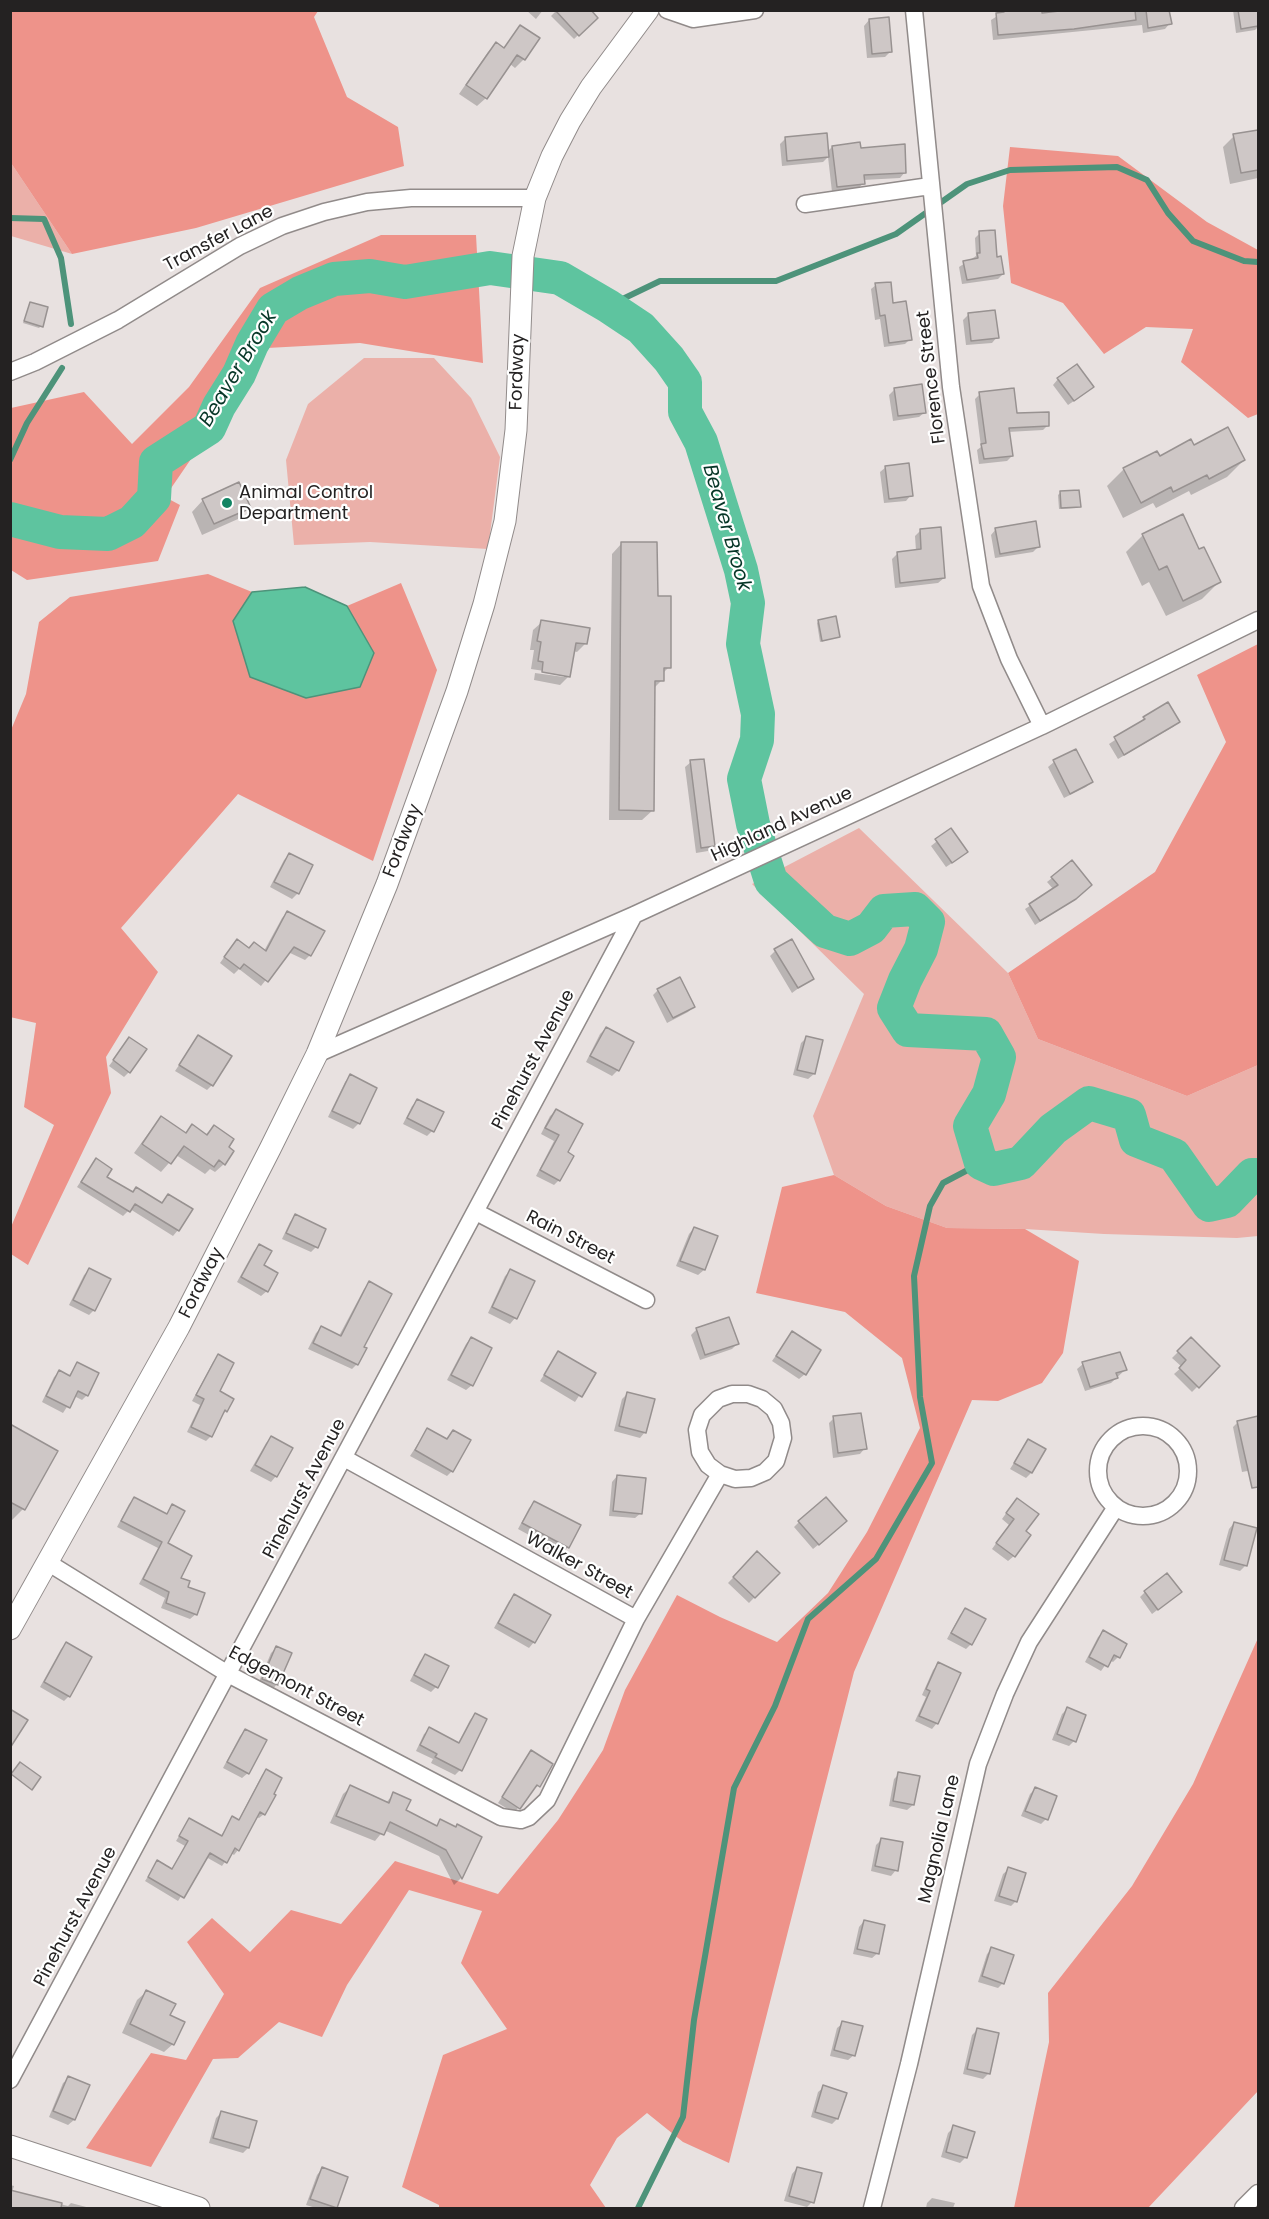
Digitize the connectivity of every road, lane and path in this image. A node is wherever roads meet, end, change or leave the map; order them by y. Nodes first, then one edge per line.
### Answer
1 (648, 10) edge
2 (667, 10) edge
3 (755, 10) edge
4 (915, 10) edge
5 (931, 191) junction
6 (536, 198) junction
7 (805, 204) dead end
8 (10, 372) edge
9 (1258, 620) edge
10 (1042, 726) junction
11 (634, 915) junction
12 (317, 1054) junction
13 (476, 1212) junction
14 (646, 1300) dead end
15 (344, 1458) junction
16 (720, 1474) junction
17 (1116, 1507) junction
18 (47, 1562) junction
19 (636, 1619) junction
20 (10, 1629) edge
21 (228, 1674) junction
22 (536, 1813) joint
23 (10, 2080) edge
24 (10, 2146) edge
25 (1258, 2193) edge
26 (199, 2208) edge
27 (872, 2208) edge
28 (1243, 2208) edge

1 - 6 street, Fordway
2 - 3 street
4 - 5 street, Florence Street
5 - 7 street
5 - 10 street, Florence Street
6 - 8 street, Transfer Lane
6 - 12 street, Fordway
9 - 10 street, Highland Avenue
10 - 11 street, Highland Avenue
11 - 12 street, Highland Avenue
11 - 13 street, Pinehurst Avenue
12 - 18 street, Fordway
13 - 14 street, Rain Street
13 - 15 street, Pinehurst Avenue
15 - 19 street, Walker Street
15 - 21 street, Pinehurst Avenue
16 - 16 street
16 - 19 street
17 - 17 street
17 - 27 street, Magnolia Lane
18 - 20 street, Fordway
18 - 21 street, Edgemont Street
19 - 22 street, Walker Street
21 - 22 street, Edgemont Street
21 - 23 street, Pinehurst Avenue
24 - 26 street
25 - 28 street

